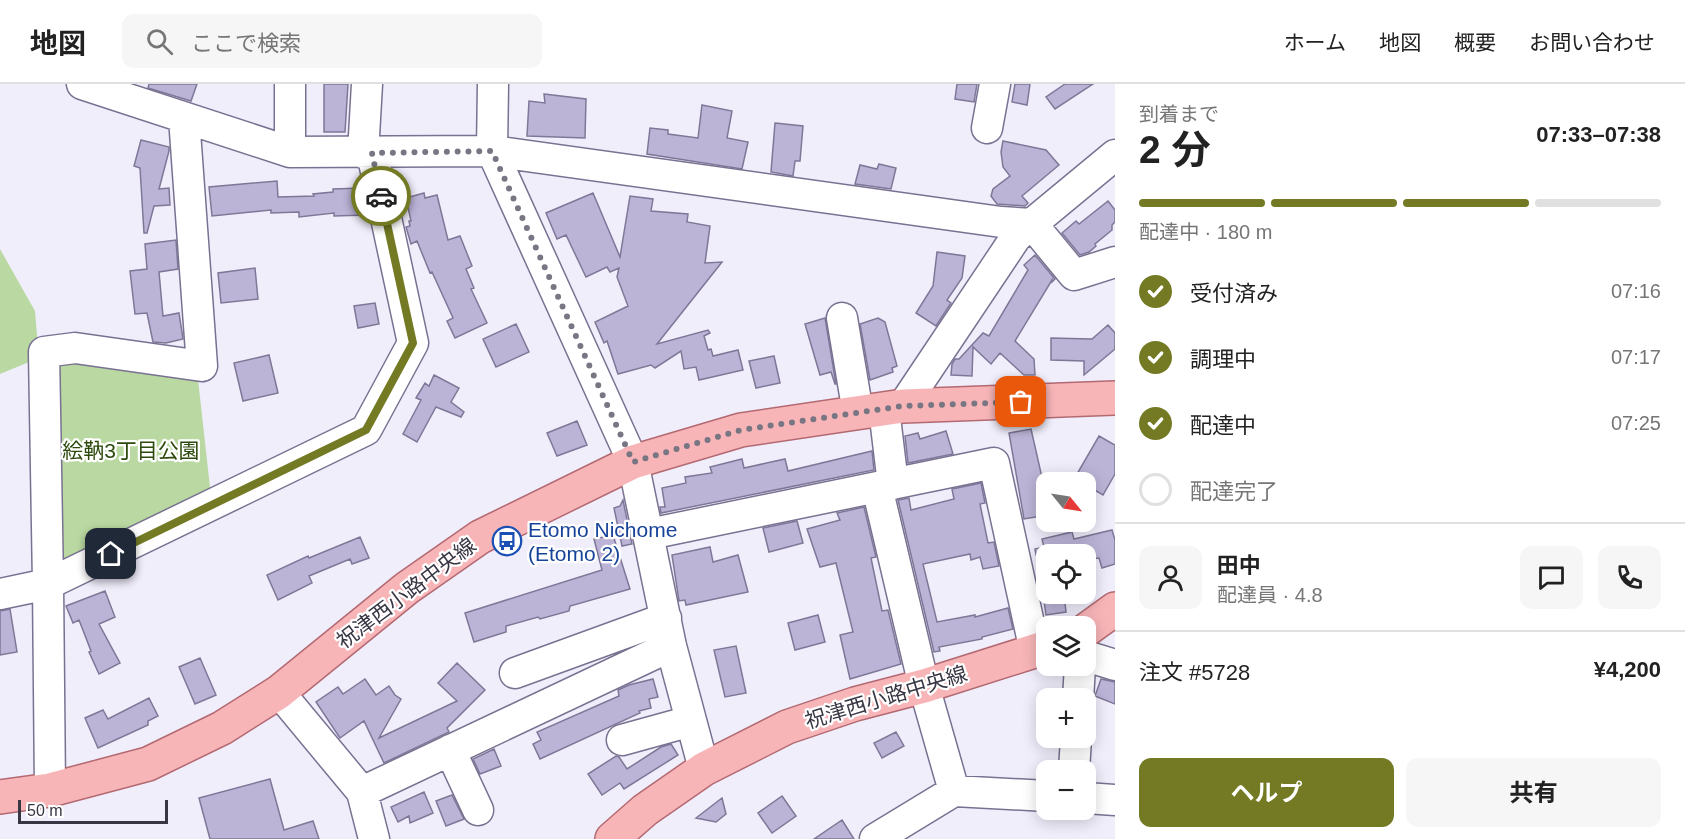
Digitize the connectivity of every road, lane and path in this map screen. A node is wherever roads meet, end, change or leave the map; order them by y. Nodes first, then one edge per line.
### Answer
1 (82, 84) edge
2 (290, 84) edge
3 (367, 84) edge
4 (494, 84) edge
5 (995, 84) edge
6 (184, 118) junction
7 (987, 128) dead end
8 (492, 151) junction
9 (290, 152) junction
10 (368, 153) junction
11 (1115, 155) edge
12 (1032, 224) junction
13 (1115, 262) edge
14 (842, 318) dead end
15 (1115, 399) edge
16 (882, 409) junction
17 (633, 462) junction
18 (885, 485) junction
19 (649, 534) junction
20 (48, 584) junction
21 (0, 594) edge
22 (1115, 609) edge
23 (1096, 623) edge
24 (1036, 629) edge
25 (668, 632) junction
26 (1036, 651) edge
27 (1096, 659) edge
28 (1115, 665) edge
29 (924, 687) junction
30 (279, 692) junction
31 (547, 705) junction
32 (691, 721) junction
33 (622, 740) dead end
34 (450, 750) junction
35 (704, 769) junction
36 (50, 790) junction
37 (954, 791) junction
38 (362, 792) junction
39 (1036, 795) edge
40 (0, 797) edge
41 (1096, 799) edge
42 (1115, 800) edge
43 (478, 810) dead end
44 (374, 839) edge
45 (612, 839) edge
46 (875, 839) edge

1 - 6 street
2 - 9 street
3 - 10 street
4 - 8 street
5 - 7 street
6 - 9 street
6 - 20 street
8 - 10 street
8 - 12 street
8 - 17 street
9 - 10 street
10 - 20 street
11 - 12 street
12 - 13 street
12 - 16 street
14 - 16 street
15 - 16 main road, 祝津西小路中央線
16 - 17 main road, 祝津西小路中央線
16 - 18 street
17 - 19 street
17 - 30 main road, 祝津西小路中央線
18 - 19 street
18 - 24 street
18 - 29 street
19 - 25 street
20 - 21 street
20 - 36 street
22 - 23 main road
25 - 31 street
25 - 31 street
25 - 32 street
26 - 29 main road, 祝津西小路中央線
27 - 28 street
29 - 35 main road, 祝津西小路中央線
29 - 37 street
30 - 36 main road, 祝津西小路中央線
30 - 38 street
31 - 34 street
32 - 33 street
32 - 35 street
34 - 38 street
34 - 43 street
35 - 45 main road, 祝津西小路中央線
36 - 40 main road, 祝津西小路中央線
37 - 39 street
37 - 46 street
38 - 44 street
41 - 42 street

